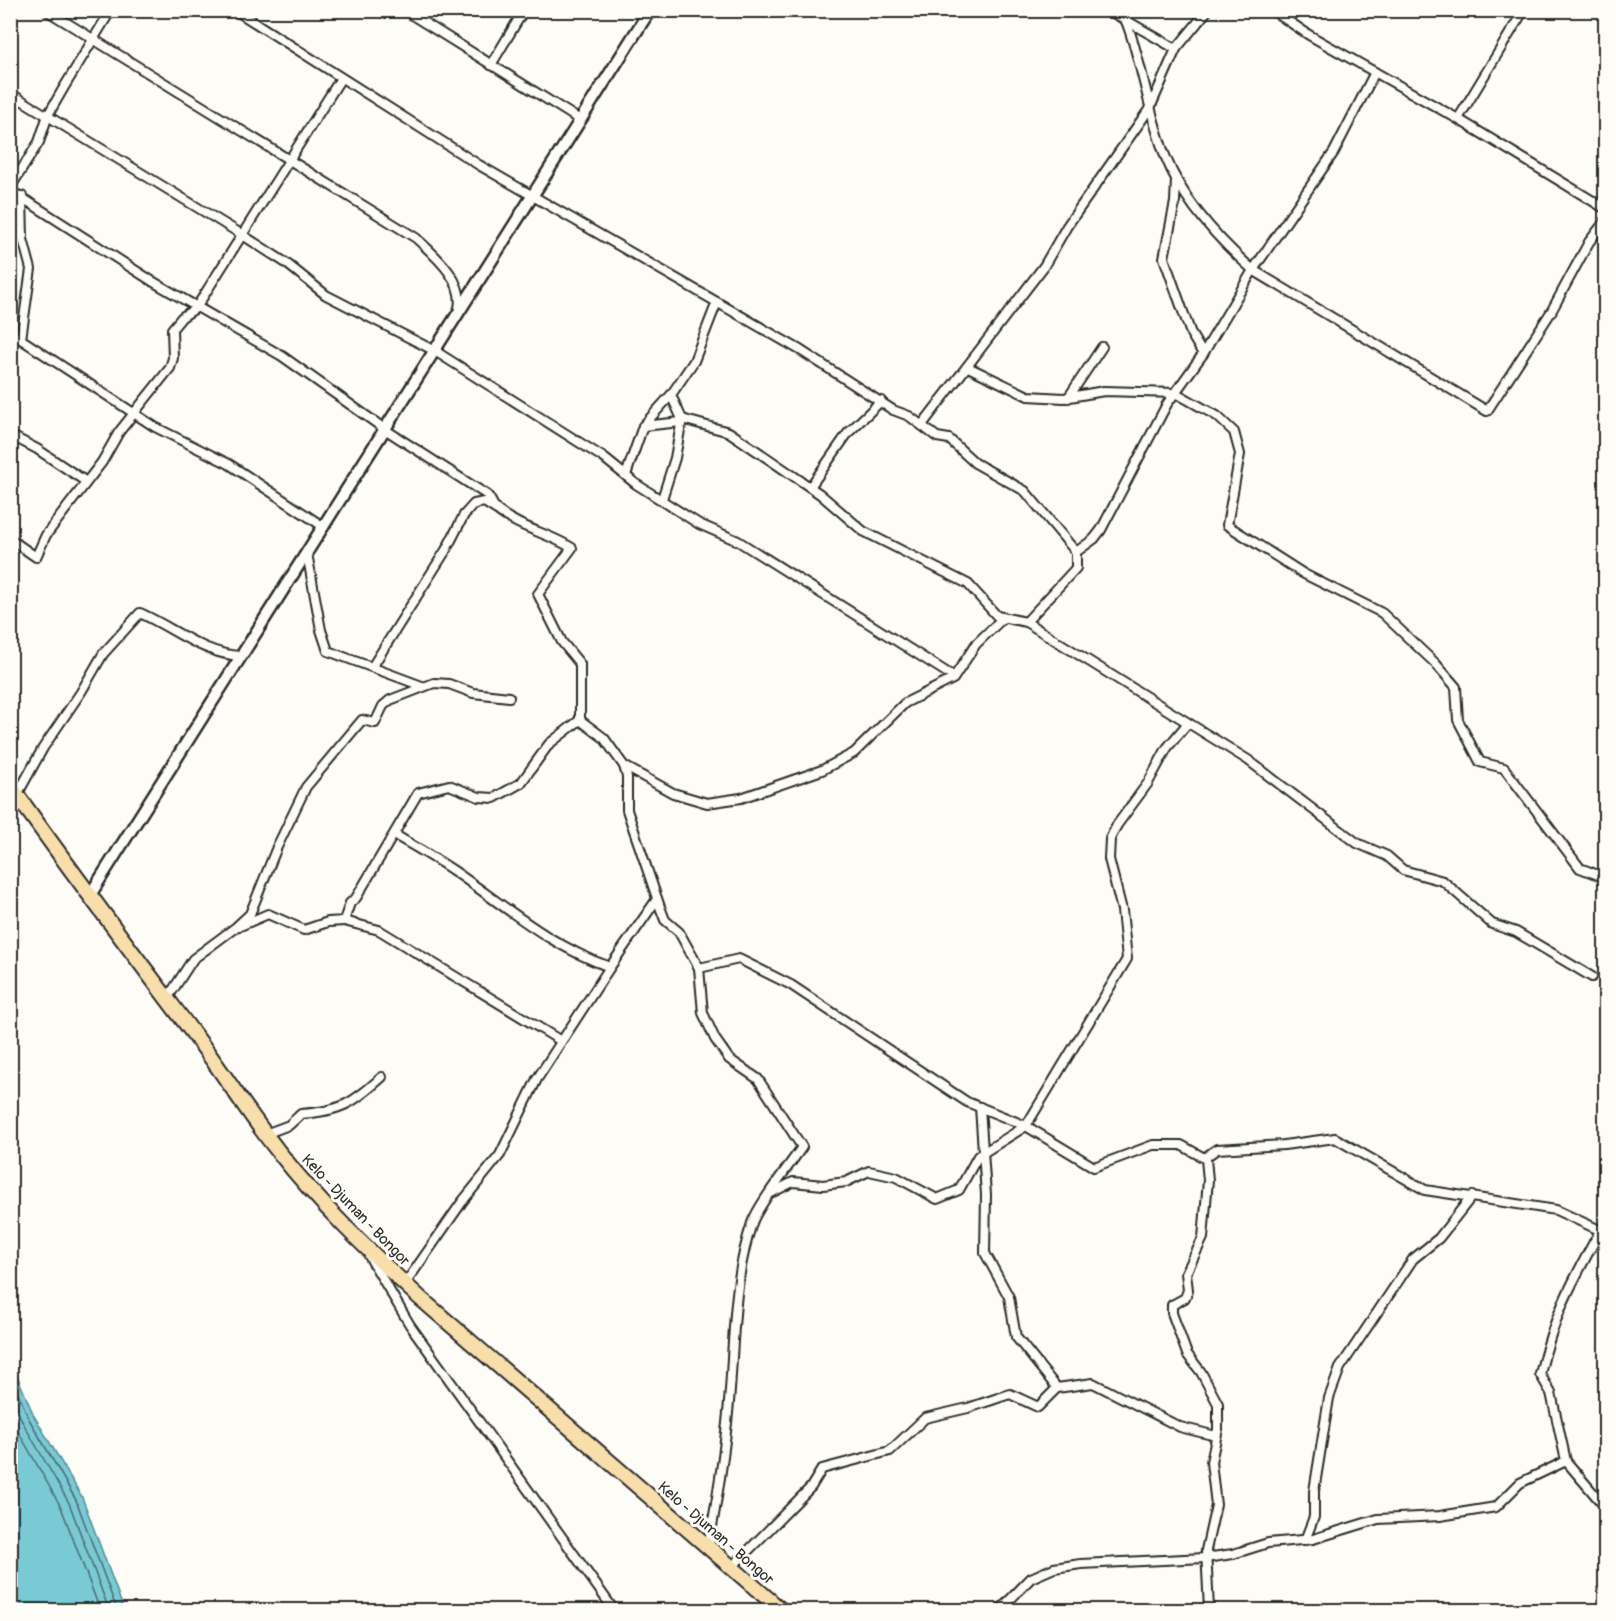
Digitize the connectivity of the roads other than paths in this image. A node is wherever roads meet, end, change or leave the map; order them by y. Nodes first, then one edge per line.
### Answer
1 (46, 10) edge
2 (111, 10) edge
3 (235, 10) edge
4 (404, 10) edge
5 (524, 10) edge
6 (650, 10) edge
7 (1108, 10) edge
8 (1208, 10) edge
9 (1272, 10) edge
10 (1524, 10) edge
11 (1126, 21) junction
12 (92, 39) junction
13 (1176, 49) junction
14 (491, 65) junction
15 (1375, 72) junction
16 (341, 78) junction
17 (10, 93) edge
18 (1150, 108) junction
19 (48, 116) junction
20 (1458, 119) junction
21 (580, 120) junction
22 (288, 161) junction
23 (1176, 180) junction
24 (10, 189) edge
25 (22, 196) junction
26 (532, 197) junction
27 (1605, 208) edge
28 (1605, 220) edge
29 (241, 234) junction
30 (1253, 270) junction
31 (717, 302) junction
32 (196, 308) junction
33 (458, 315) junction
34 (10, 332) edge
35 (21, 339) junction
36 (1102, 347) dead end
37 (435, 351) junction
38 (1203, 354) junction
39 (968, 367) junction
40 (1176, 393) junction
41 (671, 395) junction
42 (1068, 398) junction
43 (881, 401) junction
44 (133, 412) junction
45 (681, 421) junction
46 (922, 425) junction
47 (643, 426) junction
48 (386, 430) junction
49 (10, 435) edge
50 (626, 475) junction
51 (85, 481) junction
52 (810, 487) junction
53 (662, 499) junction
54 (495, 509) junction
55 (324, 527) junction
56 (10, 539) edge
57 (1076, 552) junction
58 (307, 553) junction
59 (1003, 618) junction
60 (1026, 622) junction
61 (242, 656) junction
62 (372, 667) junction
63 (954, 677) junction
64 (422, 686) junction
65 (509, 697) dead end
66 (580, 720) junction
67 (1187, 724) junction
68 (624, 766) junction
69 (14, 790) edge
70 (395, 835) junction
71 (1605, 878) edge
72 (90, 894) junction
73 (657, 899) junction
74 (344, 921) junction
75 (236, 927) junction
76 (610, 967) junction
77 (699, 968) junction
78 (1592, 977) dead end
79 (167, 999) junction
80 (561, 1041) junction
81 (382, 1077) dead end
82 (980, 1107) junction
83 (1026, 1126) junction
84 (265, 1134) junction
85 (983, 1153) junction
86 (1207, 1156) dead end
87 (772, 1193) junction
88 (1472, 1196) junction
89 (1603, 1232) edge
90 (364, 1247) junction
91 (405, 1284) junction
92 (1057, 1388) junction
93 (1216, 1436) junction
94 (1566, 1461) junction
95 (1605, 1508) edge
96 (1305, 1540) junction
97 (708, 1548) junction
98 (1205, 1558) junction
99 (731, 1569) junction
100 (614, 1611) edge
101 (781, 1611) edge
102 (999, 1611) edge
103 (1209, 1611) edge

1 - 12 street
2 - 12 street
3 - 16 street
4 - 14 street
5 - 14 street
6 - 21 street
7 - 11 street
8 - 13 street
9 - 15 street
10 - 20 street
11 - 13 street
11 - 18 street
12 - 19 street
12 - 22 street
13 - 18 street
14 - 21 street
15 - 20 street
15 - 30 street
16 - 22 street
16 - 26 street
17 - 19 street
18 - 23 street
18 - 39 street
19 - 24 street
19 - 29 street
20 - 27 street
21 - 26 street
22 - 29 street
22 - 33 street
23 - 30 street
23 - 38 street
24 - 25 street
25 - 32 street
25 - 35 street
26 - 31 street
26 - 33 street
28 - 30 street
29 - 32 street
29 - 37 street
30 - 38 street
31 - 41 street
31 - 43 street
32 - 44 street
32 - 48 street
33 - 37 street
34 - 35 street
35 - 44 street
36 - 42 street
37 - 48 street
37 - 50 street
38 - 40 street
39 - 42 street
39 - 46 street
40 - 42 street
40 - 57 street
40 - 71 street
41 - 45 street
41 - 47 street
43 - 46 street
43 - 52 street
44 - 51 street
44 - 55 street
45 - 47 street
45 - 52 street
45 - 53 street
46 - 57 street
47 - 50 street
48 - 54 street
48 - 55 street
49 - 51 street
50 - 53 street
51 - 56 street
52 - 59 street
53 - 63 street
54 - 62 street
54 - 66 street
55 - 58 street
57 - 60 street
58 - 61 street
58 - 62 street
59 - 60 street
59 - 63 street
60 - 67 street
61 - 69 street
61 - 72 street
62 - 64 street
63 - 68 street
64 - 65 street
64 - 75 street
66 - 68 street
66 - 70 street
67 - 78 street
67 - 83 street
68 - 73 street
69 - 72 highway, Kelo - Djuman - Bongor
70 - 74 street
70 - 76 street
72 - 79 highway, Kelo - Djuman - Bongor
73 - 76 street
73 - 77 street
74 - 75 street
74 - 80 street
75 - 79 street
76 - 80 street
77 - 82 street
77 - 87 street
79 - 84 highway, Kelo - Djuman - Bongor
80 - 91 street
81 - 84 street
82 - 83 street
82 - 85 street
83 - 85 street
83 - 93 street
84 - 90 highway, Kelo - Djuman - Bongor
85 - 87 street
85 - 92 street
86 - 88 street
87 - 97 street
88 - 89 street
88 - 96 street
89 - 94 street
90 - 91 highway, Kelo - Djuman - Bongor
90 - 100 street
91 - 97 highway, Kelo - Djuman - Bongor
92 - 93 street
92 - 99 street
93 - 98 street
94 - 95 street
94 - 96 street
96 - 98 street
97 - 99 highway, Kelo - Djuman - Bongor
98 - 102 street
98 - 103 street
99 - 101 highway, Kelo - Djuman - Bongor

